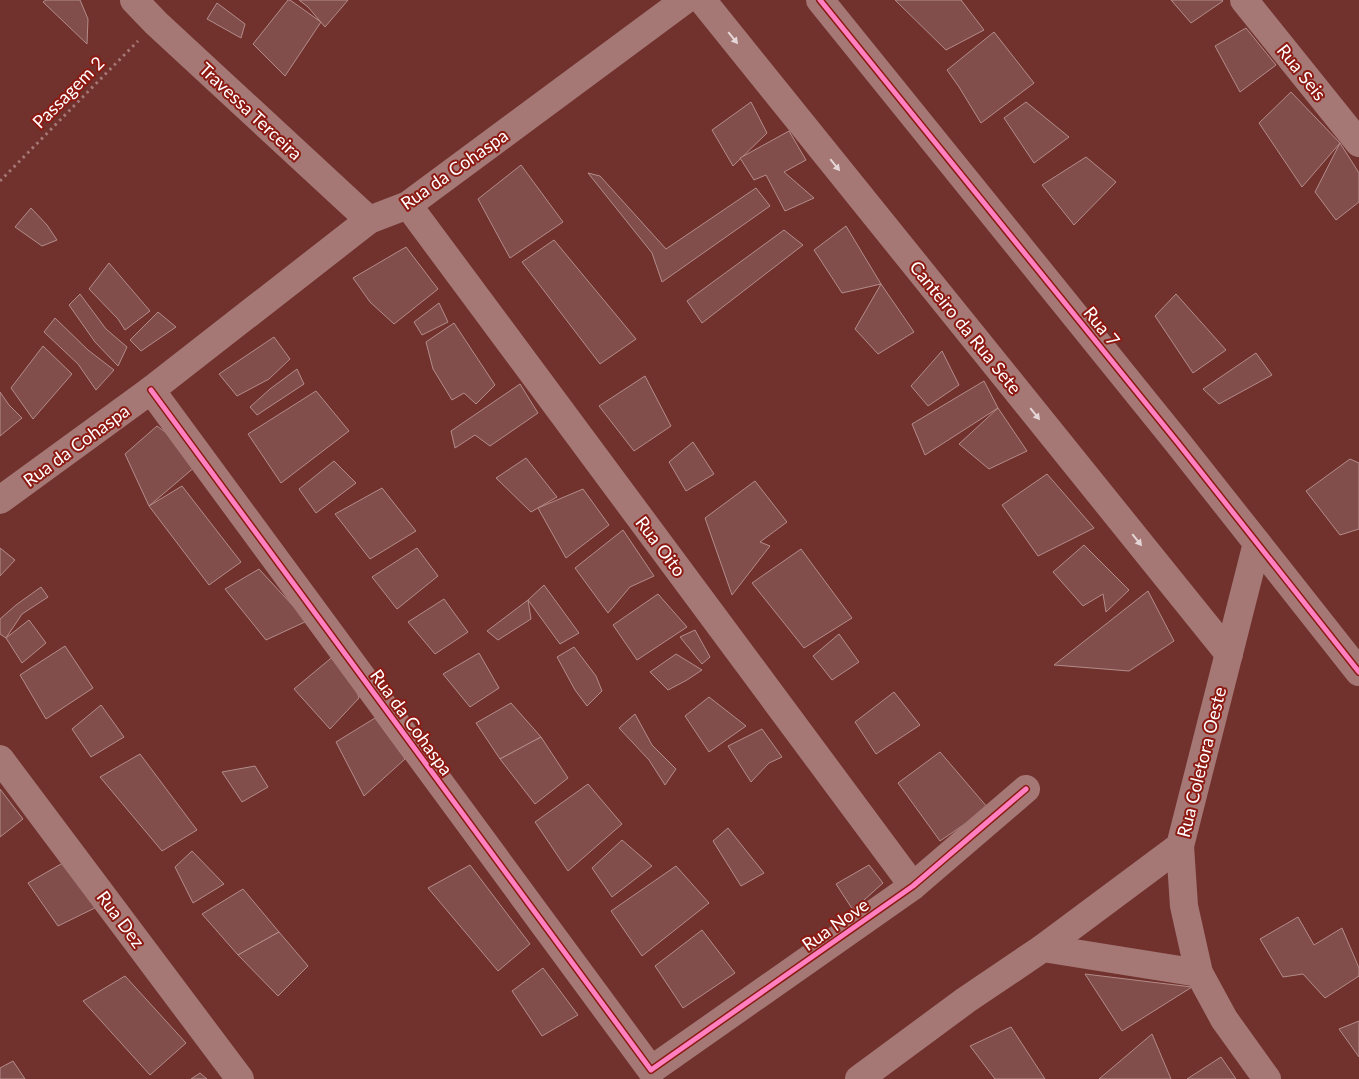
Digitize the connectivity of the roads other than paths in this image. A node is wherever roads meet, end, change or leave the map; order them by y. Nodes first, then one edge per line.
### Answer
1 (134, 0) edge
2 (684, 0) edge
3 (702, 0) edge
4 (820, 0) edge
5 (1244, 0) edge
6 (1359, 143) edge
7 (408, 205) junction
8 (369, 220) junction
9 (151, 390) junction
10 (0, 500) edge
11 (1257, 543) junction
12 (1229, 654) junction
13 (1359, 672) edge
14 (0, 759) edge
15 (1026, 789) dead end
16 (1180, 846) junction
17 (913, 886) junction
18 (1043, 948) junction
19 (1199, 973) junction
20 (651, 1070) joint
21 (240, 1079) edge
22 (859, 1079) edge
23 (1267, 1079) edge

1 - 8 street, Travessa Terceira
2 - 7 street, Rua da Cohaspa
3 -> 12 street, Canteiro da Rua Sete
4 - 11 street, Rua 7
5 - 6 street, Rua Seis
7 - 8 street, Rua da Cohaspa
7 - 17 street, Rua Oito
8 - 9 street, Rua da Cohaspa
9 - 10 street, Rua da Cohaspa
9 - 20 street, Rua da Cohaspa
11 - 12 street, Rua Coletora Oeste
11 - 13 street, Rua 7
12 - 16 street, Rua Coletora Oeste
14 - 21 street, Rua Dez
15 - 17 street, Rua Nove
16 - 18 street, Rua Coletora Oeste
16 - 19 street
17 - 20 street, Rua Nove
18 - 19 street
18 - 22 street, Rua Coletora Oeste
19 - 23 street

